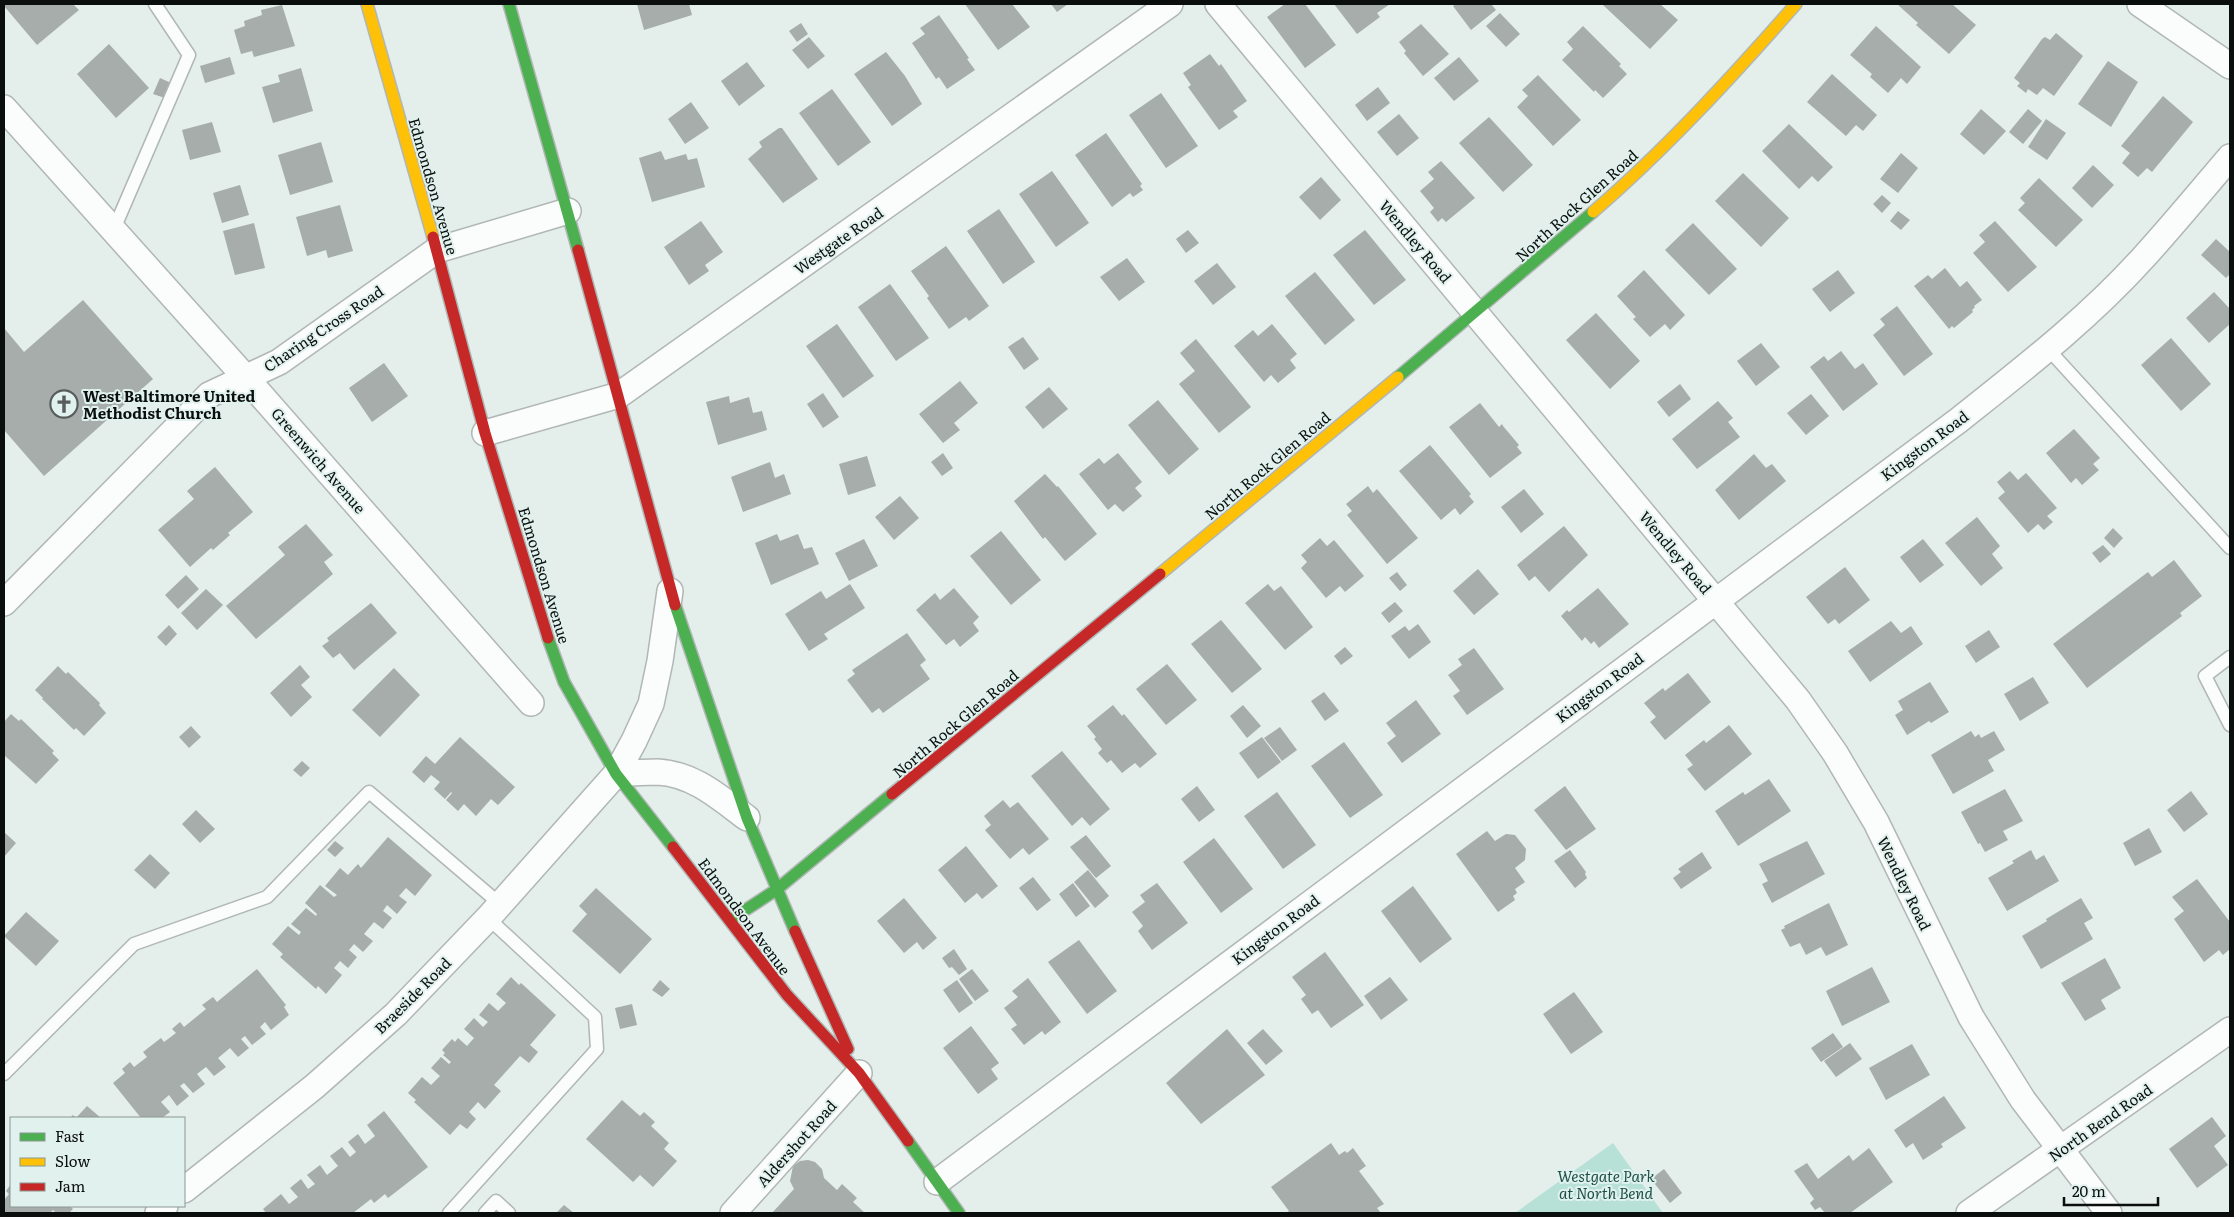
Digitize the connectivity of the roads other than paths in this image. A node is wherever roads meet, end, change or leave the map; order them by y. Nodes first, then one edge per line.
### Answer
1 (154, 4) edge
2 (367, 4) edge
3 (508, 4) edge
4 (1170, 4) edge
5 (1218, 4) edge
6 (1796, 4) edge
7 (2140, 4) edge
8 (2226, 56) edge
9 (4, 108) edge
10 (2230, 157) edge
11 (568, 211) junction
12 (114, 230) junction
13 (436, 250) junction
14 (1476, 313) junction
15 (2048, 349) junction
16 (246, 378) junction
17 (619, 395) junction
18 (485, 433) junction
19 (2230, 548) edge
20 (670, 591) junction
21 (5, 599) edge
22 (1716, 600) junction
23 (2230, 657) edge
24 (531, 703) dead end
25 (2230, 725) edge
26 (616, 774) junction
27 (747, 818) junction
28 (776, 890) junction
29 (494, 911) junction
30 (730, 920) junction
31 (2230, 1030) edge
32 (859, 1073) junction
33 (4, 1074) edge
34 (2061, 1148) junction
35 (937, 1182) junction
36 (185, 1189) edge
37 (449, 1213) edge
38 (485, 1213) edge
39 (510, 1213) edge
40 (733, 1213) edge
41 (959, 1213) edge
42 (1969, 1213) edge
43 (2109, 1213) edge

1 - 12 lane
2 - 13 main road, Edmondson Avenue
3 - 11 main road, Edmondson Avenue
4 - 17 street, Westgate Road
5 - 14 street, Wendley Road
6 - 14 main road, North Rock Glen Road
7 - 8 street
9 - 12 street, Greenwich Avenue
10 - 15 street, Kingston Road
11 - 13 street, Charing Cross Road
11 - 17 main road, Edmondson Avenue
12 - 16 street, Greenwich Avenue
13 - 16 street, Charing Cross Road
13 - 18 main road, Edmondson Avenue
14 - 22 street, Wendley Road
14 - 28 main road, North Rock Glen Road
15 - 19 lane
15 - 22 street, Kingston Road
16 - 21 street, Charing Cross Road
16 - 24 street, Greenwich Avenue
17 - 18 street, Westgate Road
17 - 20 main road, Edmondson Avenue
18 - 26 main road, Edmondson Avenue
20 - 26 street, Braeside Road
20 - 27 main road, Edmondson Avenue
22 - 34 street, Wendley Road
22 - 35 street, Kingston Road
23 - 25 lane
26 - 27 street
26 - 29 street, Braeside Road
26 - 30 main road, Edmondson Avenue
27 - 28 main road, Edmondson Avenue
28 - 30 main road, North Rock Glen Road
28 - 32 main road, Edmondson Avenue
29 - 33 lane
29 - 36 street, Braeside Road
29 - 37 lane
30 - 32 main road, Edmondson Avenue
31 - 34 street, North Bend Road
32 - 35 main road, Edmondson Avenue
32 - 40 street, Aldershot Road
34 - 42 street, North Bend Road
34 - 43 street, Wendley Road
35 - 41 main road, Edmondson Avenue
38 - 39 lane

